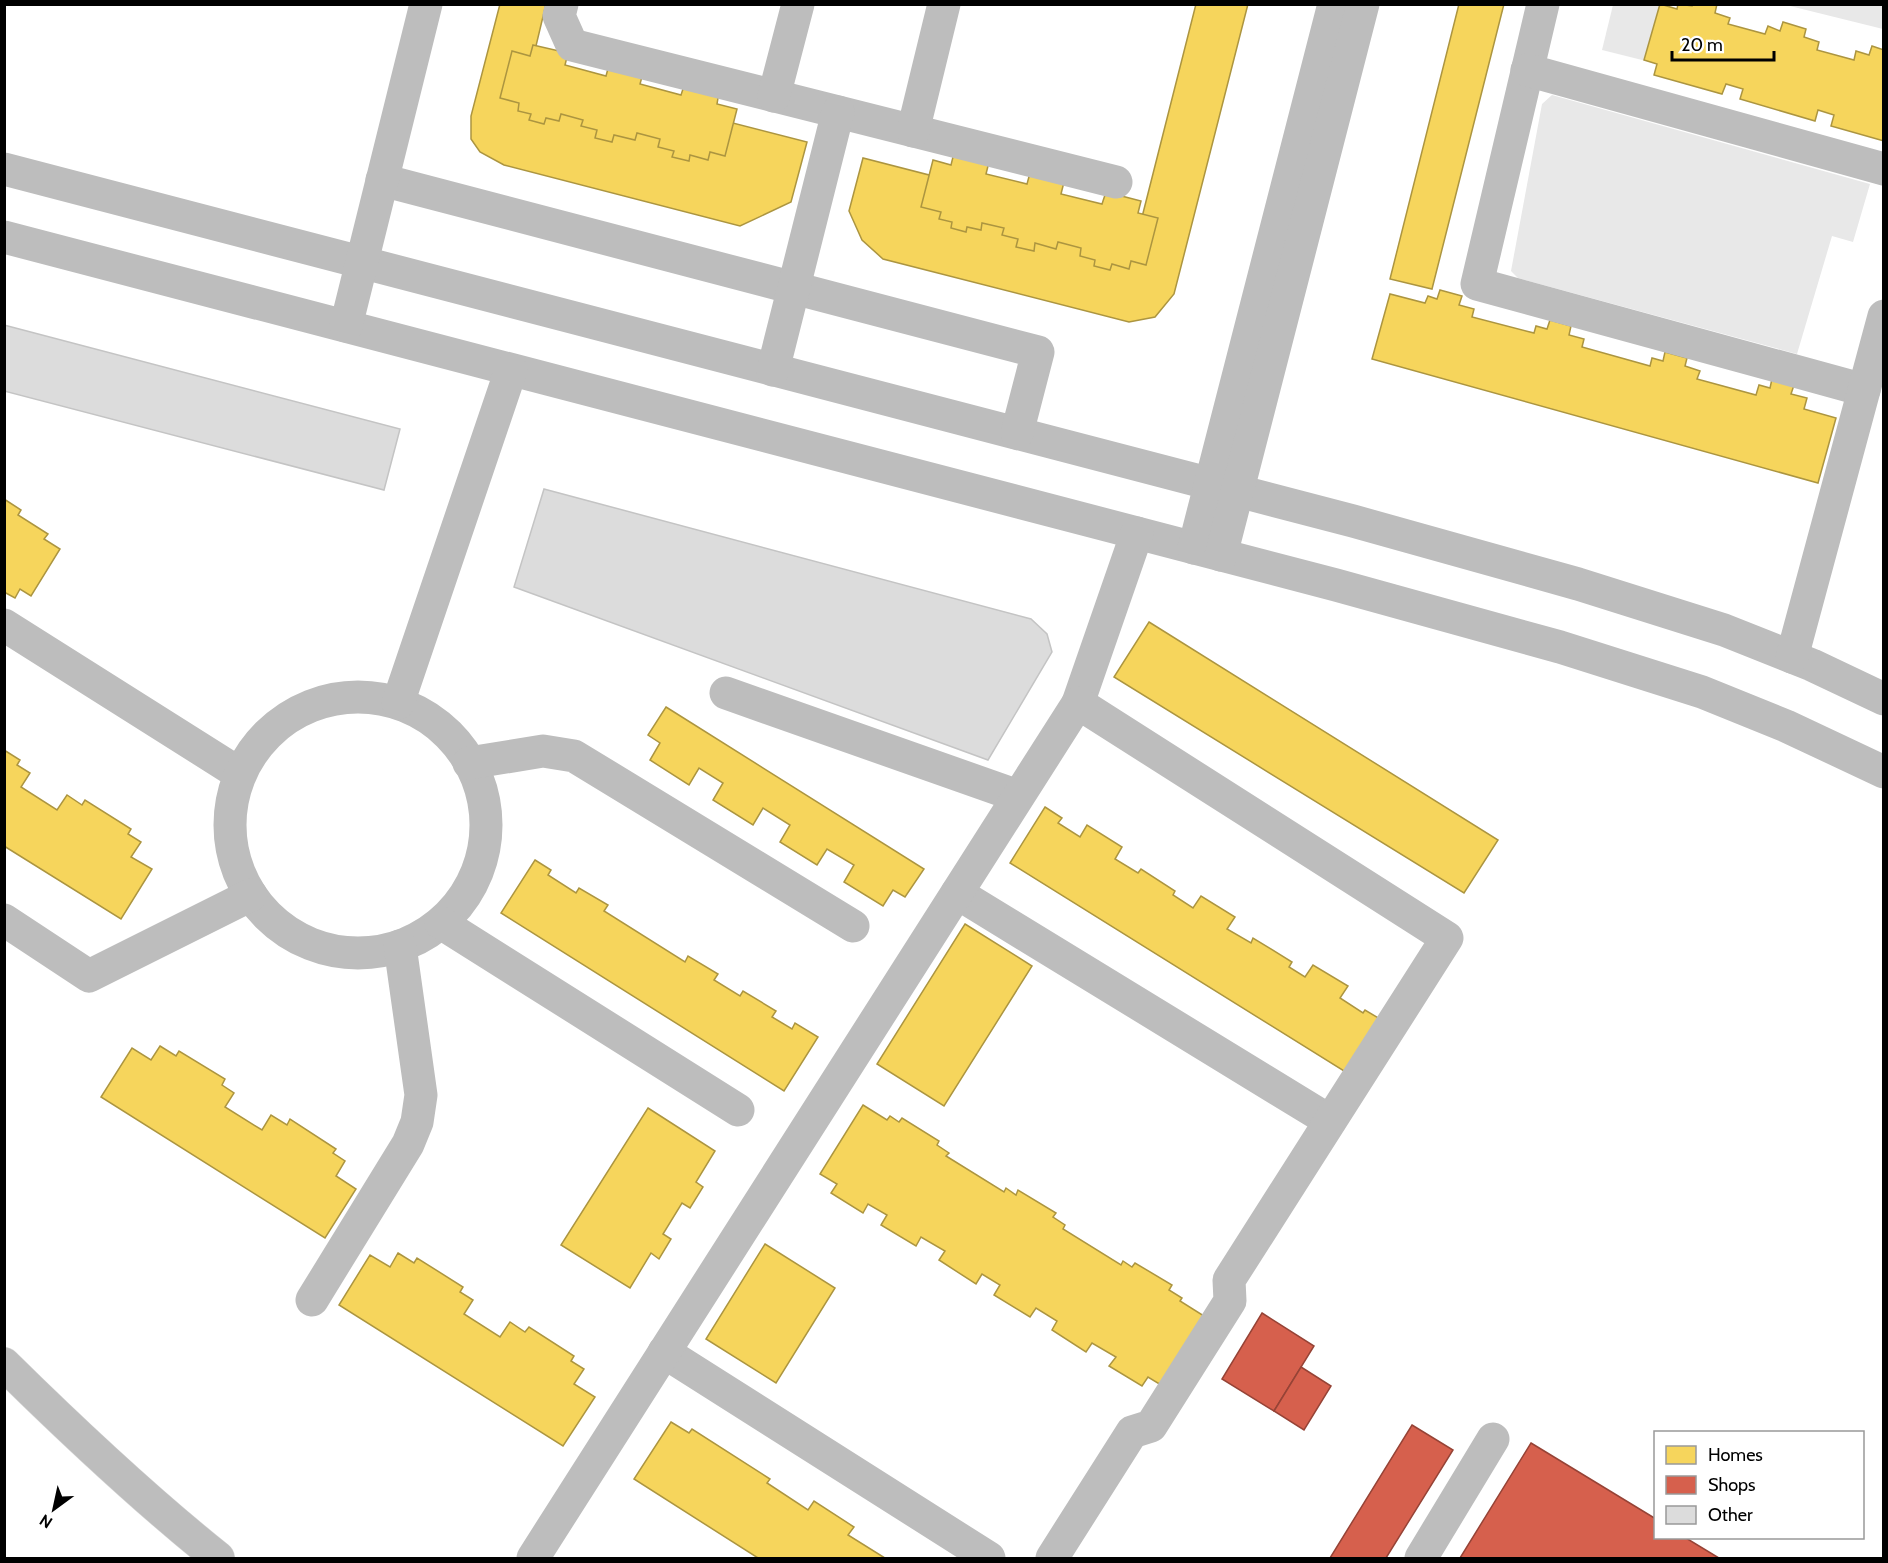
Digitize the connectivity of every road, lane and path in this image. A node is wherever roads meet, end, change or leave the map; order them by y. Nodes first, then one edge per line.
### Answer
1 (426, 4) edge
2 (562, 4) edge
3 (798, 4) edge
4 (945, 4) edge
5 (1334, 4) edge
6 (1363, 4) edge
7 (1543, 4) edge
8 (1527, 70) junction
9 (774, 96) junction
10 (838, 112) junction
11 (913, 131) junction
12 (4, 169) edge
13 (1884, 169) edge
14 (382, 180) junction
15 (1116, 182) dead end
16 (4, 237) edge
17 (362, 262) junction
18 (794, 288) junction
19 (1884, 316) edge
20 (346, 326) junction
21 (511, 370) junction
22 (773, 370) junction
23 (1864, 390) junction
24 (1017, 433) junction
25 (1224, 488) junction
26 (1137, 533) junction
27 (1207, 552) junction
28 (4, 625) edge
29 (1792, 657) junction
30 (726, 693) dead end
31 (1884, 699) edge
32 (398, 703) junction
33 (1078, 703) junction
34 (469, 763) junction
35 (1884, 772) edge
36 (240, 774) junction
37 (1018, 796) junction
38 (957, 893) junction
39 (250, 895) junction
40 (4, 920) edge
41 (441, 923) junction
42 (853, 926) dead end
43 (400, 946) junction
44 (738, 1110) dead end
45 (1330, 1121) junction
46 (312, 1300) dead end
47 (664, 1352) junction
48 (4, 1364) edge
49 (1493, 1439) dead end
50 (218, 1558) edge
51 (533, 1558) edge
52 (989, 1558) edge
53 (1052, 1558) edge
54 (1420, 1558) edge

1 - 14 street
2 - 9 street
3 - 9 street
4 - 11 street
5 - 25 street
6 - 25 street
7 - 8 street
8 - 13 street
8 - 23 street
9 - 10 street
10 - 11 street
10 - 18 street
11 - 15 street
12 - 17 street
14 - 17 street
14 - 18 street
16 - 20 street
17 - 20 street
17 - 22 street
18 - 22 street
18 - 24 street
19 - 23 street
20 - 21 street
21 - 26 street
21 - 32 street
22 - 24 street
23 - 29 street
24 - 25 street
25 - 27 street
25 - 29 street
26 - 27 street
26 - 33 street
27 - 35 street
28 - 36 street
29 - 31 street
30 - 37 street
32 - 34 street
32 - 36 street
33 - 37 street
33 - 45 street
34 - 41 street
34 - 42 street
36 - 39 street
37 - 38 street
38 - 45 street
38 - 47 street
39 - 40 street
39 - 43 street
41 - 43 street
41 - 44 street
43 - 46 street
45 - 53 street
47 - 51 street
47 - 52 street
48 - 50 street
49 - 54 street

